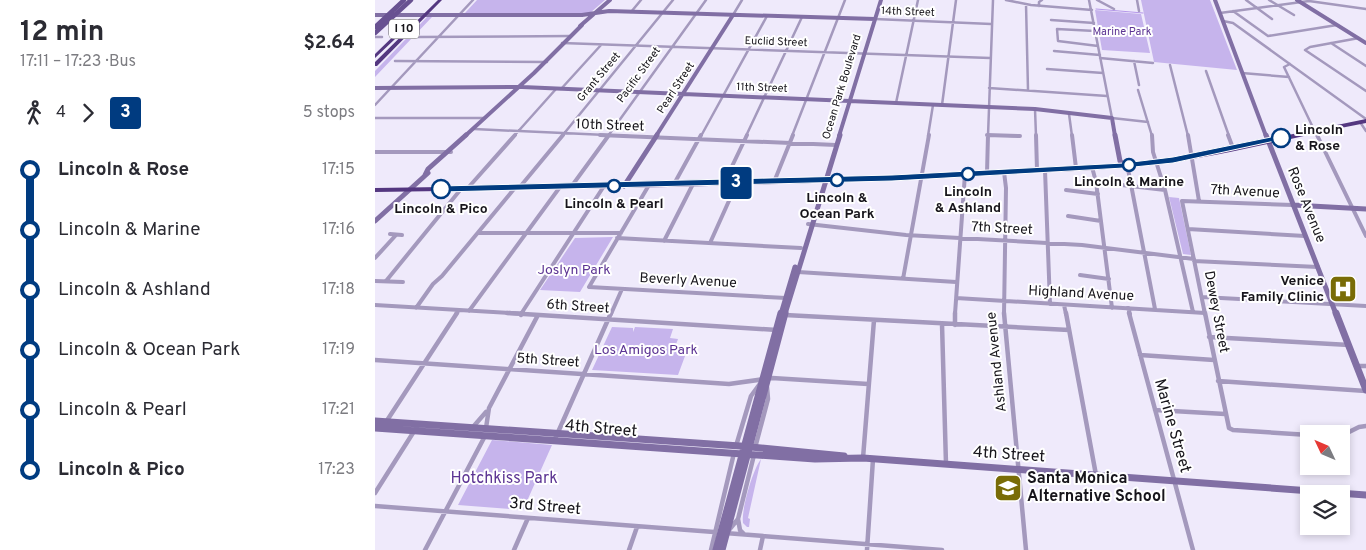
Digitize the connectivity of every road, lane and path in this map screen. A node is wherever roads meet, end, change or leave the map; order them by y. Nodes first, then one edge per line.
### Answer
1 (405, 0) edge
2 (411, 0) edge
3 (434, 0) edge
4 (440, 0) edge
5 (473, 0) edge
6 (609, 0) edge
7 (641, 0) edge
8 (673, 0) edge
9 (706, 0) edge
10 (742, 0) edge
11 (845, 0) edge
12 (881, 0) edge
13 (918, 0) edge
14 (956, 0) edge
15 (993, 0) edge
16 (1006, 0) edge
17 (1042, 0) edge
18 (1089, 0) edge
19 (1097, 0) edge
20 (1137, 0) edge
21 (1215, 0) edge
22 (1246, 0) edge
23 (1269, 0) edge
24 (1298, 1) edge
25 (1026, 4) junction
26 (1276, 4) junction
27 (1039, 6) junction
28 (1255, 8) junction
29 (1114, 9) dead end
30 (1366, 9) edge
31 (1092, 10) junction
32 (1139, 11) dead end
33 (1232, 11) junction
34 (631, 12) junction
35 (1220, 12) junction
36 (595, 13) junction
37 (663, 13) junction
38 (696, 14) junction
39 (375, 15) edge
40 (388, 15) junction
41 (395, 15) junction
42 (459, 15) junction
43 (733, 15) junction
44 (767, 16) junction
45 (1294, 16) dead end
46 (802, 17) junction
47 (838, 18) junction
48 (875, 19) junction
49 (1272, 19) dead end
50 (1051, 20) dead end
51 (914, 21) junction
52 (1223, 21) junction
53 (953, 22) junction
54 (991, 24) junction
55 (1094, 24) junction
56 (1337, 25) junction
57 (375, 27) edge
58 (1095, 31) junction
59 (375, 33) edge
60 (571, 36) junction
61 (375, 37) edge
62 (382, 37) dead end
63 (418, 37) dead end
64 (439, 37) junction
65 (1359, 38) junction
66 (1331, 43) junction
67 (1366, 43) edge
68 (563, 44) junction
69 (601, 45) junction
70 (636, 46) junction
71 (1098, 46) junction
72 (671, 47) junction
73 (1305, 48) joint
74 (711, 49) junction
75 (749, 50) junction
76 (1054, 51) dead end
77 (787, 52) junction
78 (825, 53) junction
79 (864, 54) junction
80 (906, 56) junction
81 (1100, 56) junction
82 (375, 57) edge
83 (948, 57) junction
84 (990, 58) junction
85 (395, 61) dead end
86 (416, 61) junction
87 (545, 61) junction
88 (1134, 61) junction
89 (1153, 63) dead end
90 (1289, 64) junction
91 (1170, 65) dead end
92 (375, 66) edge
93 (1366, 66) edge
94 (1047, 69) dead end
95 (1206, 71) dead end
96 (1243, 73) junction
97 (1103, 74) junction
98 (1289, 77) junction
99 (517, 87) junction
100 (375, 88) edge
101 (391, 88) junction
102 (989, 88) junction
103 (559, 89) junction
104 (599, 90) junction
105 (1028, 90) junction
106 (1366, 91) edge
107 (639, 92) junction
108 (683, 94) junction
109 (723, 96) junction
110 (1107, 96) junction
111 (765, 97) junction
112 (806, 99) junction
113 (850, 101) junction
114 (896, 103) junction
115 (375, 105) edge
116 (933, 105) junction
117 (941, 105) junction
118 (988, 107) junction
119 (1035, 109) junction
120 (1069, 114) junction
121 (375, 118) edge
122 (485, 118) junction
123 (1112, 118) junction
124 (1364, 121) edge
125 (1147, 122) junction
126 (474, 129) junction
127 (1315, 131) junction
128 (1366, 131) edge
129 (518, 132) junction
130 (563, 134) junction
131 (987, 134) junction
132 (607, 136) junction
133 (1019, 136) dead end
134 (654, 138) junction
135 (699, 139) junction
136 (744, 141) junction
137 (1269, 141) junction
138 (789, 143) junction
139 (836, 146) junction
140 (1233, 148) junction
141 (375, 152) edge
142 (449, 152) junction
143 (1192, 157) junction
144 (1157, 162) junction
145 (1124, 165) junction
146 (1092, 167) junction
147 (1076, 168) junction
148 (1037, 170) junction
149 (1045, 170) junction
150 (1004, 172) junction
151 (987, 173) junction
152 (965, 174) junction
153 (921, 176) junction
154 (825, 180) junction
155 (774, 182) junction
156 (1096, 182) junction
157 (724, 183) junction
158 (737, 183) junction
159 (674, 184) junction
160 (693, 184) junction
161 (649, 185) junction
162 (604, 186) junction
163 (624, 186) junction
164 (1132, 186) junction
165 (559, 187) junction
166 (571, 187) junction
167 (410, 189) junction
168 (464, 189) junction
169 (516, 189) junction
170 (375, 190) edge
171 (1066, 190) dead end
172 (1165, 190) junction
173 (1098, 194) junction
174 (1182, 201) joint
175 (1199, 201) junction
176 (1293, 205) junction
177 (1351, 208) junction
178 (1366, 209) edge
179 (1068, 216) dead end
180 (375, 221) edge
181 (1101, 221) junction
182 (810, 225) junction
183 (375, 226) edge
184 (1188, 229) junction
185 (478, 233) junction
186 (525, 233) junction
187 (573, 233) junction
188 (621, 233) junction
189 (390, 234) dead end
190 (396, 235) junction
191 (402, 235) dead end
192 (910, 235) junction
193 (1306, 236) junction
194 (1366, 236) edge
195 (617, 238) junction
196 (960, 238) junction
197 (1004, 240) junction
198 (664, 241) junction
199 (710, 243) junction
200 (1047, 243) junction
201 (801, 248) junction
202 (1105, 248) junction
203 (1144, 253) junction
204 (1180, 257) junction
205 (375, 258) edge
206 (1194, 260) junction
207 (799, 261) junction
208 (1318, 267) junction
209 (798, 272) junction
210 (1080, 275) dead end
211 (903, 279) junction
212 (1109, 279) junction
213 (375, 281) edge
214 (386, 281) junction
215 (403, 282) dead end
216 (956, 282) junction
217 (622, 289) junction
218 (1202, 297) junction
219 (786, 298) junction
220 (956, 298) junction
221 (1003, 302) junction
222 (1050, 304) junction
223 (1333, 304) junction
224 (1064, 305) junction
225 (375, 306) edge
226 (1366, 306) edge
227 (416, 308) junction
228 (1112, 308) junction
229 (1128, 308) junction
230 (1155, 309) junction
231 (785, 310) junction
232 (458, 311) junction
233 (469, 311) junction
234 (1193, 312) junction
235 (1205, 313) junction
236 (521, 314) junction
237 (538, 315) junction
238 (610, 320) junction
239 (875, 320) junction
240 (942, 324) junction
241 (955, 325) junction
242 (1005, 327) junction
243 (778, 330) junction
244 (1069, 330) junction
245 (1209, 337) junction
246 (1349, 345) junction
247 (1140, 355) junction
248 (375, 360) edge
249 (1214, 360) junction
250 (424, 364) junction
251 (1356, 366) junction
252 (1366, 366) edge
253 (508, 370) junction
254 (585, 374) junction
255 (764, 381) junction
256 (1218, 381) junction
257 (868, 384) junction
258 (1366, 390) edge
259 (489, 408) junction
260 (1155, 410) junction
261 (1225, 414) junction
262 (375, 421) edge
263 (387, 422) junction
264 (1366, 426) edge
265 (379, 428) edge
266 (416, 428) junction
267 (470, 428) junction
268 (485, 432) junction
269 (1350, 432) edge
270 (1300, 434) edge
271 (557, 436) junction
272 (737, 449) junction
273 (753, 451) junction
274 (863, 458) junction
275 (873, 459) junction
276 (946, 464) junction
277 (1019, 469) junction
278 (1096, 475) junction
279 (1175, 480) junction
280 (375, 493) edge
281 (1366, 495) edge
282 (375, 506) edge
283 (445, 512) junction
284 (528, 518) junction
285 (738, 519) junction
286 (637, 527) junction
287 (720, 533) junction
288 (744, 534) junction
289 (763, 536) junction
290 (867, 547) edge
291 (425, 550) edge
292 (514, 550) edge
293 (629, 550) edge
294 (711, 550) edge
295 (716, 550) edge
296 (722, 550) edge
297 (760, 550) edge
298 (942, 550) edge
299 (1026, 550) edge
300 (1193, 550) edge

1 - 40 main road
2 - 41 main road
3 - 82 highway, I 10
4 - 92 highway, I 10
5 - 42 street
6 - 36 street
7 - 34 street
8 - 37 street, Grant Street
9 - 38 street, Pacific Street
10 - 43 street, Pearl Street
11 - 47 street
12 - 48 street, Ocean Park Boulevard
13 - 51 street
14 - 53 street
15 - 54 street
16 - 25 street
17 - 27 street
18 - 31 street
19 - 29 street
20 - 32 street
21 - 35 street, Rose Avenue
22 - 28 street
23 - 26 street
24 - 26 street
24 - 30 street
24 - 56 street
25 - 27 street
25 - 105 street
26 - 28 street
26 - 45 street
27 - 31 street
28 - 33 street
28 - 49 street
31 - 55 street
33 - 35 street
33 - 56 street
34 - 36 street, 14th Street
34 - 37 street, 14th Street
35 - 52 street, Rose Avenue
36 - 42 street, 14th Street
36 - 60 street
37 - 38 street, 14th Street
37 - 70 street, Grant Street
38 - 43 street, 14th Street
38 - 72 street, Pacific Street
39 - 40 street, 14th Street
40 - 41 street, 14th Street
40 - 57 main road
41 - 42 street, 14th Street
41 - 59 main road
42 - 64 street
43 - 44 street, 14th Street
43 - 74 street, Pearl Street
44 - 46 street, 14th Street
44 - 75 street
46 - 47 street, 14th Street
46 - 77 street
47 - 48 street, 14th Street
47 - 78 street
48 - 51 street, 14th Street
48 - 79 street, Ocean Park Boulevard
50 - 55 street
51 - 53 street, 14th Street
51 - 80 street
52 - 90 street
52 - 96 street, Rose Avenue
53 - 54 street, 14th Street
53 - 83 street
54 - 84 street
55 - 58 street
56 - 65 street
58 - 71 street
58 - 71 street
60 - 64 street
60 - 68 street
61 - 62 street
63 - 64 street
64 - 86 street
65 - 66 street
65 - 67 street
66 - 73 street
66 - 93 street
68 - 69 street, Euclid Street
68 - 87 street
69 - 70 street, Euclid Street
69 - 103 street
70 - 72 street, Euclid Street
70 - 104 street, Grant Street
71 - 81 street
72 - 74 street, Euclid Street
72 - 107 street, Pacific Street
73 - 106 street
74 - 75 street, Euclid Street
74 - 108 street, Pearl Street
75 - 77 street, Euclid Street
75 - 109 street
76 - 81 street
77 - 78 street, Euclid Street
77 - 111 street
78 - 79 street, Euclid Street
78 - 112 street
79 - 80 street, Euclid Street
79 - 113 street, Ocean Park Boulevard
80 - 83 street, Euclid Street
80 - 114 street
81 - 88 street
81 - 97 street
83 - 84 street, Euclid Street
83 - 117 street
84 - 102 street
85 - 86 street
86 - 87 street
86 - 101 street
87 - 99 street
88 - 89 street
88 - 125 street
90 - 98 street
90 - 124 street
91 - 143 street
94 - 97 street
95 - 140 street
96 - 98 street
96 - 137 street, Rose Avenue
97 - 110 street
98 - 127 street
99 - 101 street, 11th Street
99 - 103 street, 11th Street
99 - 122 street
100 - 101 street, 11th Street
101 - 115 street
102 - 105 street
102 - 118 street
103 - 104 street, 11th Street
103 - 129 street
104 - 107 street, 11th Street
104 - 130 street, Grant Street
105 - 110 street
107 - 108 street, 11th Street
107 - 132 street, Pacific Street
108 - 109 street, 11th Street
108 - 134 street, Pearl Street
109 - 111 street, 11th Street
109 - 135 street
110 - 123 street
111 - 112 street, 11th Street
111 - 136 street
112 - 113 street, 11th Street
112 - 138 street
113 - 114 street, 11th Street
113 - 139 street, Ocean Park Boulevard
114 - 116 street, 11th Street
116 - 117 street, 11th Street
116 - 153 street
117 - 118 street, 11th Street
118 - 119 street, 11th Street
118 - 131 street
119 - 120 street, 11th Street
119 - 148 street
120 - 123 street, 11th Street
120 - 147 street
121 - 122 street
122 - 126 street
123 - 125 street, 11th Street
123 - 145 street
124 - 127 highway
124 - 128 street
125 - 144 street
126 - 129 street, 10th Street
126 - 142 street
127 - 137 highway
127 - 177 street
129 - 130 street, 10th Street
129 - 168 street
130 - 132 street, 10th Street
130 - 169 street, Grant Street
131 - 133 street
131 - 151 street
132 - 134 street, 10th Street
132 - 166 street, Pacific Street
134 - 135 street, 10th Street
134 - 163 street, Pearl Street
135 - 136 street, 10th Street
135 - 159 street
136 - 138 street, 10th Street
136 - 157 street
137 - 140 highway
137 - 176 street, Rose Avenue
138 - 139 street, 10th Street
138 - 155 street
139 - 154 street, Ocean Park Boulevard
140 - 143 highway
141 - 142 street
142 - 167 street
143 - 144 highway
143 - 175 street
144 - 145 highway
144 - 172 street
145 - 146 highway
145 - 164 street
146 - 147 highway
146 - 156 street
147 - 149 highway
148 - 149 highway
148 - 150 highway
149 - 200 street
150 - 151 highway
150 - 197 street, Ashland Avenue
151 - 152 highway
152 - 153 highway
152 - 196 street
153 - 154 highway
153 - 192 street
154 - 155 highway
154 - 182 street, Ocean Park Boulevard
155 - 158 highway
156 - 164 street
156 - 173 street
157 - 158 highway
157 - 160 highway
158 - 199 street
159 - 160 highway
159 - 161 highway
160 - 198 street
161 - 163 highway
161 - 188 street
162 - 163 highway
162 - 166 highway
162 - 187 street
164 - 172 street
164 - 203 street
165 - 166 highway
165 - 169 highway
165 - 186 street
167 - 168 highway
167 - 170 highway
167 - 180 street
167 - 183 street
168 - 169 highway
168 - 214 street
169 - 185 street, Grant Street
171 - 173 street
172 - 204 street
173 - 181 street
174 - 175 street, 7th Avenue
174 - 184 street, Dewey Street
175 - 176 street, 7th Avenue
176 - 177 street, 7th Avenue
176 - 193 street, Rose Avenue
177 - 178 street, 7th Avenue
177 - 194 street
179 - 181 street
181 - 202 street
182 - 192 street, 7th Street
182 - 201 street, Ocean Park Boulevard
182 - 207 street, Ocean Park Boulevard
184 - 193 street
184 - 206 street, Dewey Street
185 - 186 street
185 - 227 street, Grant Street
186 - 187 street
186 - 233 street
187 - 188 street
187 - 236 street
188 - 195 street
189 - 190 street
190 - 191 street
190 - 205 street
192 - 196 street, 7th Street
192 - 211 street
193 - 208 street, Rose Avenue
195 - 198 street
195 - 217 street, Beverly Avenue
196 - 197 street, 7th Street
196 - 216 street
197 - 200 street, 7th Street
197 - 221 street, Ashland Avenue
198 - 199 street
199 - 201 street
200 - 202 street, 7th Street
200 - 222 street
201 - 207 street, Ocean Park Boulevard
202 - 203 street, 7th Street
202 - 212 street
203 - 204 street, 7th Street
203 - 230 street
204 - 206 street, 7th Street
204 - 234 street
206 - 208 street, 7th Street
206 - 218 street, Dewey Street
207 - 209 street
207 - 219 street, Ocean Park Boulevard
208 - 223 street, Rose Avenue
209 - 211 street
209 - 231 street
210 - 212 street
211 - 216 street
212 - 228 street
213 - 214 street
214 - 215 street
216 - 220 street
217 - 219 street, Beverly Avenue
217 - 238 street
218 - 223 street
218 - 235 street, Dewey Street
219 - 231 street
220 - 221 street, Highland Avenue
220 - 241 street
221 - 222 street, Highland Avenue
221 - 242 street, Ashland Avenue
222 - 224 street, Highland Avenue
223 - 226 street
223 - 246 street, Rose Avenue
224 - 228 street, Highland Avenue
224 - 244 street
225 - 227 street, 6th Street
227 - 232 street, 6th Street
228 - 229 street, Highland Avenue
229 - 230 street, Highland Avenue
229 - 247 street, Marine Street
230 - 234 street, Highland Avenue
231 - 239 street
231 - 243 street
232 - 233 street, 6th Street
232 - 250 street
233 - 236 street, 6th Street
234 - 235 street, Highland Avenue
235 - 245 street, Dewey Street
236 - 237 street, 6th Street
237 - 238 street, 6th Street
237 - 253 street
238 - 243 street, 6th Street
238 - 254 street
239 - 240 street
239 - 257 street
240 - 241 street
240 - 276 street
241 - 242 street
242 - 244 street
242 - 277 street, Ashland Avenue
243 - 255 street
244 - 278 street
245 - 246 street
245 - 249 street, Dewey Street
246 - 251 street, Rose Avenue
247 - 249 street
247 - 260 street, Marine Street
248 - 250 street, 5th Street
249 - 256 street, Dewey Street
250 - 253 street, 5th Street
250 - 263 street
251 - 252 street
251 - 258 street, Rose Avenue
253 - 254 street, 5th Street
253 - 259 street
254 - 255 street, 5th Street
254 - 271 street
255 - 257 street, 5th Street
255 - 272 street
255 - 273 street
255 - 287 street
256 - 258 street
256 - 261 street, Dewey Street
257 - 274 street
259 - 267 street
259 - 268 street
260 - 261 street
260 - 279 street, Marine Street
261 - 270 street, Dewey Street
262 - 263 street, 4th Street
263 - 265 street
263 - 266 street, 4th Street
264 - 269 street
265 - 266 street, 4th Street
266 - 267 street, 4th Street
266 - 268 street, 4th Street
266 - 280 street
267 - 268 street, 4th Street
268 - 271 street, 4th Street
268 - 283 street
271 - 272 street, 4th Street
272 - 273 street, 4th Street
272 - 287 street
273 - 274 street, 4th Street
273 - 285 street
274 - 275 street, 4th Street
275 - 276 street, 4th Street
275 - 290 street
276 - 277 street, 4th Street
277 - 278 street, 4th Street
277 - 299 street, Ashland Avenue
278 - 279 street, 4th Street
279 - 281 street, 4th Street
279 - 300 street, Marine Street
282 - 283 street, 3rd Street
283 - 284 street, 3rd Street
283 - 291 street
284 - 286 street, 3rd Street
284 - 292 street
285 - 287 street
285 - 288 street
286 - 287 street, 3rd Street
286 - 293 street
287 - 288 street, 3rd Street
287 - 294 street
287 - 295 street
287 - 296 street
288 - 289 street, 3rd Street
289 - 290 street, 3rd Street
289 - 297 street
290 - 298 street, 3rd Street

